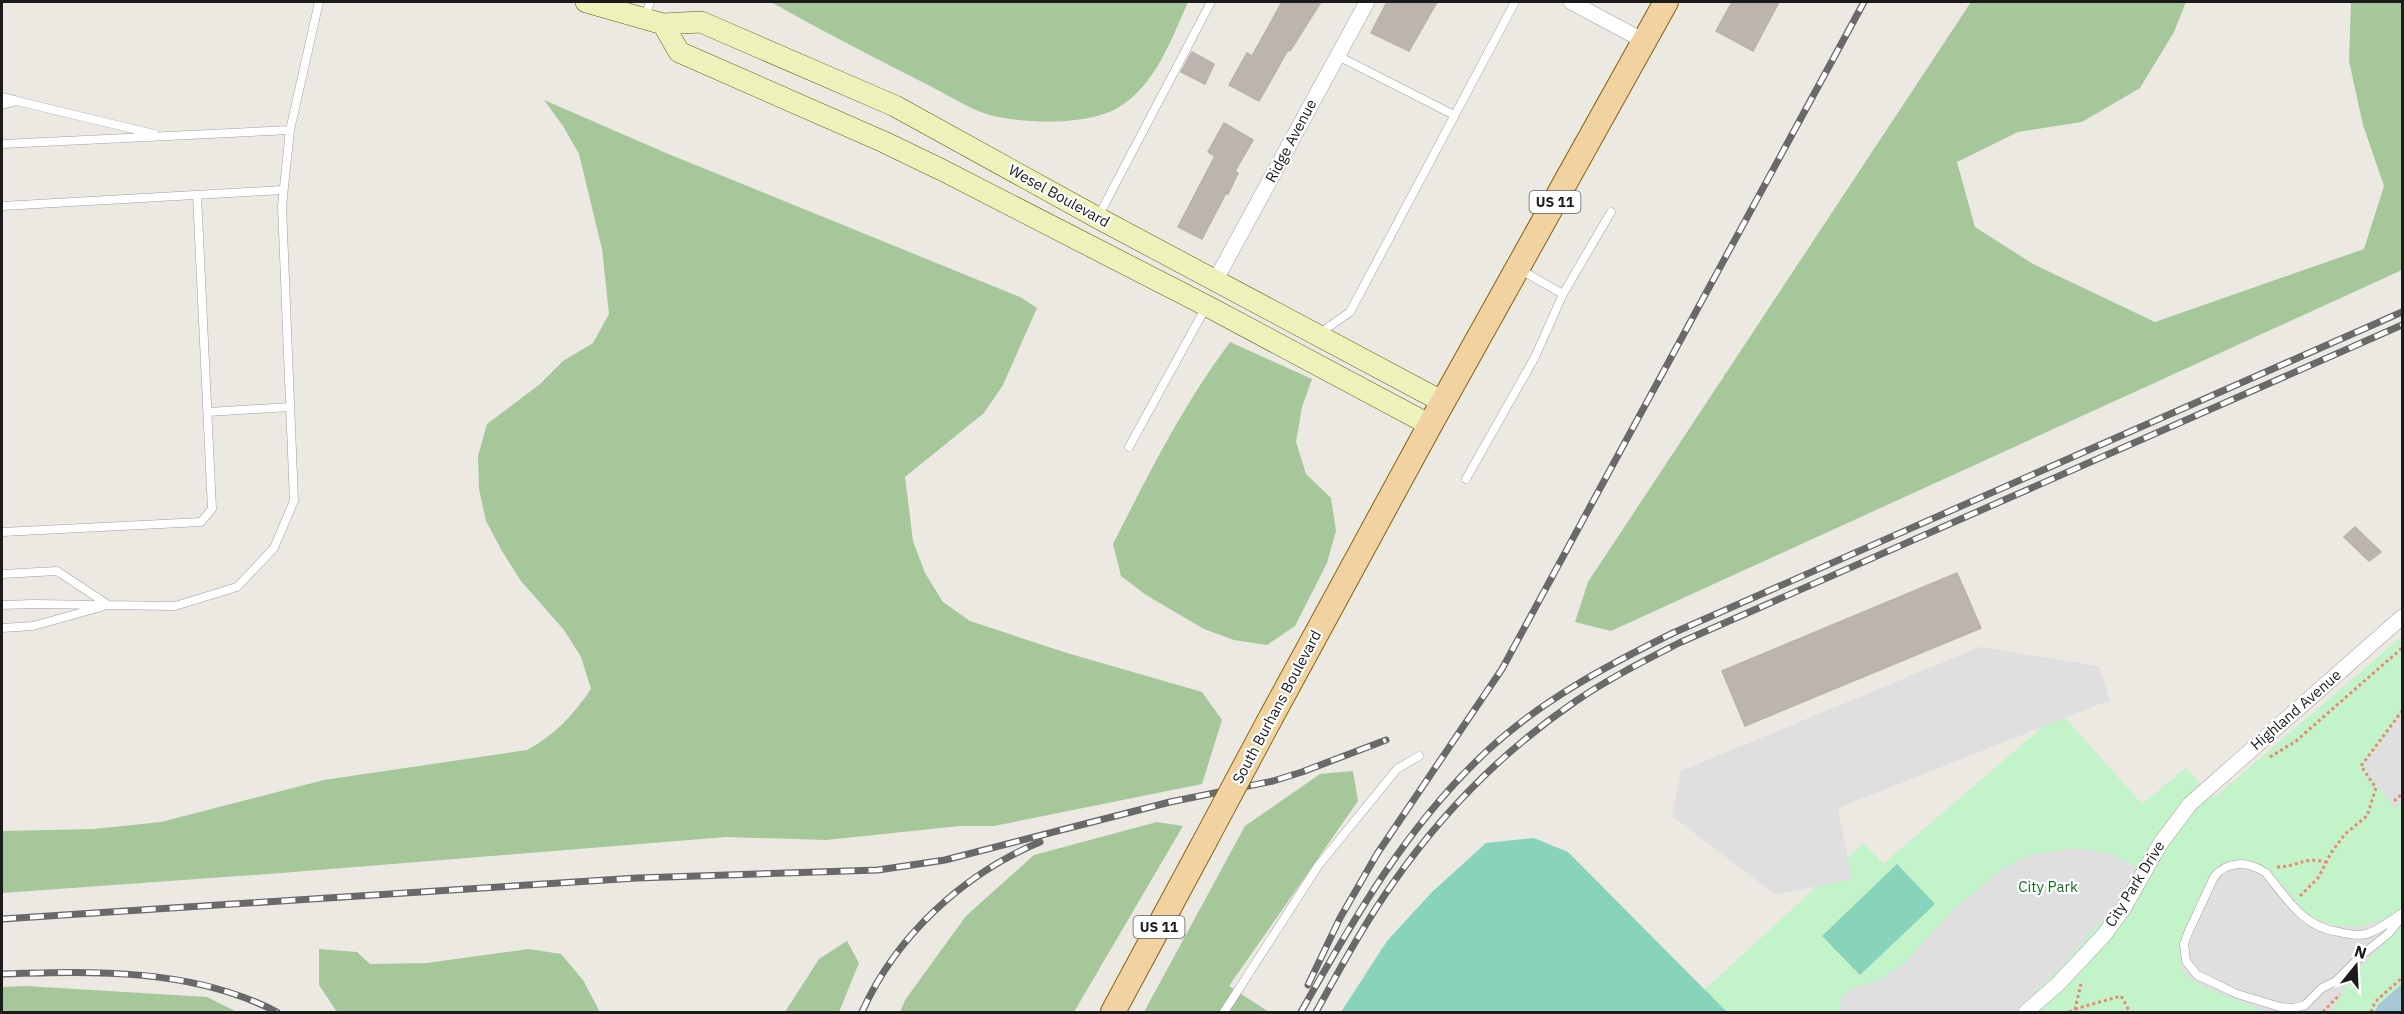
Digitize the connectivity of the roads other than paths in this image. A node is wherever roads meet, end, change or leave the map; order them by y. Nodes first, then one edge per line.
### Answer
1 (319, 2) edge
2 (586, 2) edge
3 (1211, 2) edge
4 (1367, 2) edge
5 (1515, 2) edge
6 (1571, 2) edge
7 (1666, 2) edge
8 (652, 14) edge
9 (1644, 41) junction
10 (1338, 56) junction
11 (2, 97) edge
12 (17, 101) junction
13 (2, 105) edge
14 (1454, 115) junction
15 (290, 130) junction
16 (165, 136) junction
17 (2, 144) edge
18 (283, 190) junction
19 (197, 195) junction
20 (2, 206) edge
21 (1611, 212) dead end
22 (1098, 218) junction
23 (1517, 269) junction
24 (1215, 281) junction
25 (1563, 294) junction
26 (1207, 306) junction
27 (1316, 336) junction
28 (1443, 402) junction
29 (290, 407) junction
30 (208, 412) junction
31 (1430, 425) junction
32 (1129, 447) dead end
33 (1467, 478) dead end
34 (2, 532) edge
35 (2, 573) edge
36 (2, 605) edge
37 (108, 605) junction
38 (2403, 617) edge
39 (2, 628) edge
40 (1419, 756) dead end
41 (2190, 804) joint
42 (2403, 915) edge
43 (1113, 1012) edge
44 (1224, 1012) edge
45 (2026, 1012) edge

1 - 15 lane
2 - 8 main road, Wesel Boulevard
3 - 22 lane
4 - 10 street, Ridge Avenue
5 - 14 lane
6 - 9 street
7 - 9 main road, US 11
8 - 22 main road, Wesel Boulevard
8 - 26 main road, Wesel Boulevard
9 - 23 main road, US 11
10 - 14 lane
10 - 24 street, Ridge Avenue
11 - 12 lane
12 - 13 lane
12 - 16 lane
14 - 27 lane
15 - 16 lane
15 - 18 lane
16 - 17 lane
18 - 19 lane
18 - 29 lane
19 - 20 lane
19 - 30 lane
21 - 25 lane
22 - 24 main road, Wesel Boulevard
23 - 25 lane
23 - 28 main road, US 11
24 - 27 main road, Wesel Boulevard
25 - 33 lane
26 - 31 main road, Wesel Boulevard
26 - 32 lane
27 - 28 main road, Wesel Boulevard
28 - 31 main road, South Burhans Boulevard / US 11
29 - 30 lane
29 - 37 lane
30 - 34 lane
31 - 43 main road, South Burhans Boulevard / US 11, bridge
35 - 37 lane
36 - 37 lane
37 - 39 lane
38 - 41 street, Highland Avenue
40 - 44 lane
41 - 45 street, City Park Drive
42 - 42 lane

